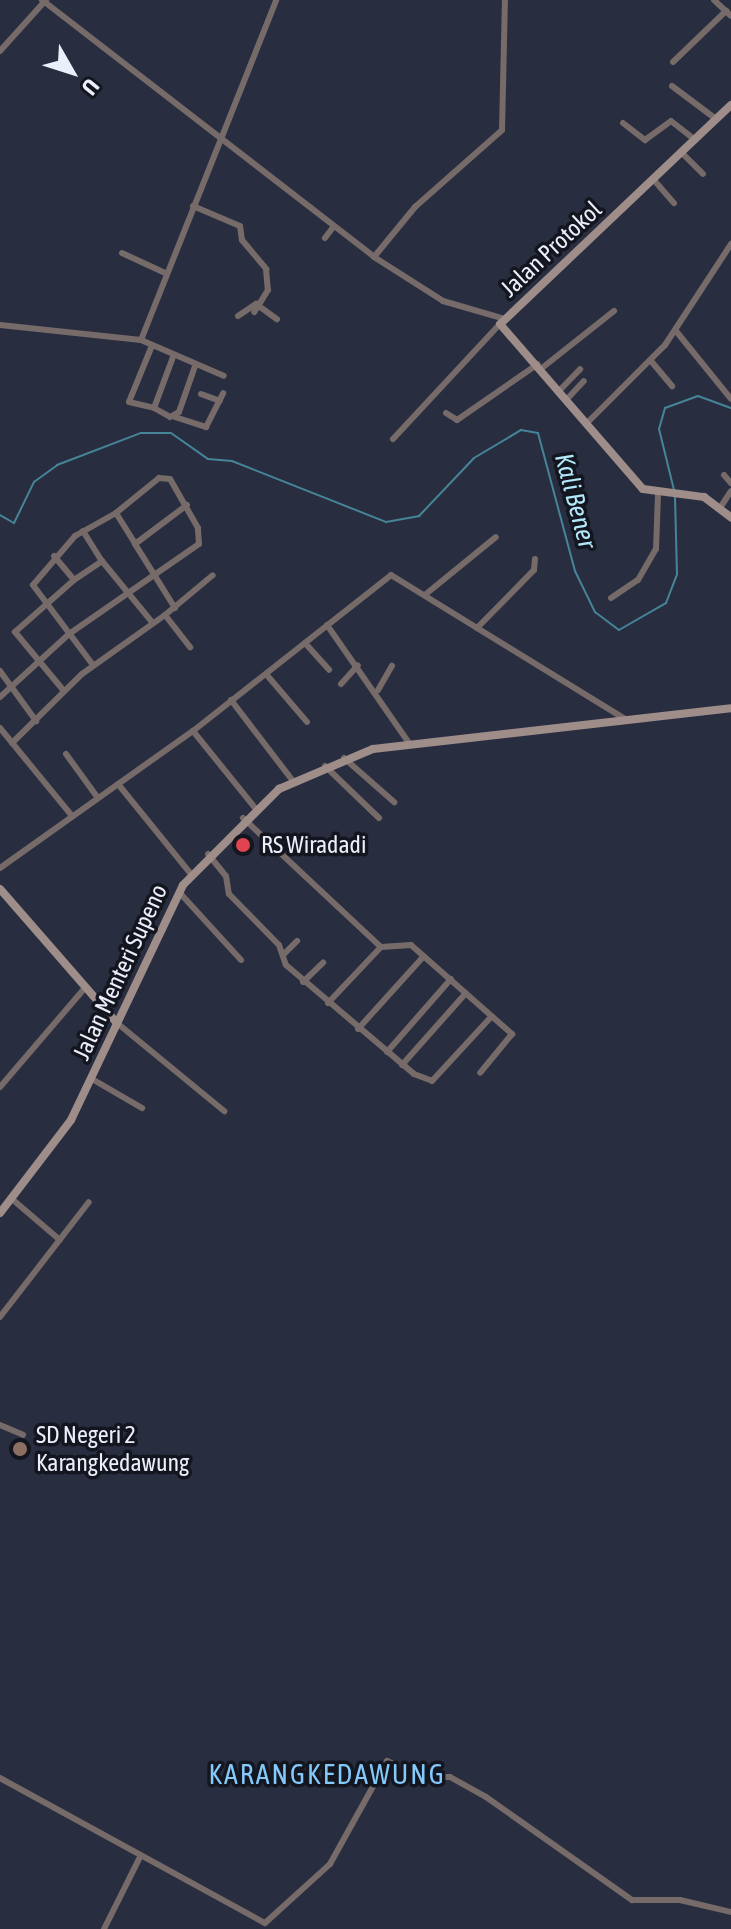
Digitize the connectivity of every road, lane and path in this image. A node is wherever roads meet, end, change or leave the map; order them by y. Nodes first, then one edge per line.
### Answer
1 (276, 0) edge
2 (505, 0) edge
3 (714, 0) edge
4 (44, 1) edge
5 (729, 13) edge
6 (0, 51) edge
7 (673, 62) dead end
8 (672, 86) dead end
9 (731, 105) edge
10 (719, 116) junction
11 (731, 121) edge
12 (623, 123) dead end
13 (221, 136) junction
14 (695, 140) junction
15 (681, 152) junction
16 (703, 174) dead end
17 (653, 179) junction
18 (674, 203) dead end
19 (193, 206) junction
20 (334, 226) junction
21 (325, 238) dead end
22 (731, 244) edge
23 (122, 253) dead end
24 (374, 257) junction
25 (165, 273) junction
26 (259, 305) junction
27 (614, 311) dead end
28 (254, 312) dead end
29 (238, 316) dead end
30 (277, 319) dead end
31 (503, 322) junction
32 (0, 325) edge
33 (676, 331) junction
34 (141, 340) junction
35 (151, 348) junction
36 (173, 357) junction
37 (651, 361) junction
38 (195, 366) junction
39 (540, 366) junction
40 (580, 369) dead end
41 (224, 376) dead end
42 (584, 381) dead end
43 (672, 386) dead end
44 (560, 390) junction
45 (201, 394) dead end
46 (568, 398) junction
47 (731, 399) edge
48 (154, 408) junction
49 (446, 413) dead end
50 (175, 417) junction
51 (588, 422) junction
52 (393, 439) dead end
53 (724, 475) dead end
54 (731, 483) edge
55 (731, 491) edge
56 (660, 494) junction
57 (187, 505) junction
58 (720, 508) junction
59 (116, 513) junction
60 (731, 517) edge
61 (83, 531) junction
62 (496, 537) dead end
63 (135, 544) junction
64 (54, 556) junction
65 (535, 559) dead end
66 (102, 561) junction
67 (153, 573) junction
68 (213, 575) dead end
69 (74, 580) junction
70 (128, 592) junction
71 (426, 594) junction
72 (611, 598) dead end
73 (45, 604) junction
74 (175, 608) junction
75 (165, 615) junction
76 (152, 622) junction
77 (327, 625) junction
78 (477, 628) junction
79 (69, 634) junction
80 (305, 643) junction
81 (190, 647) dead end
82 (38, 663) junction
83 (93, 665) junction
84 (358, 665) junction
85 (392, 666) dead end
86 (329, 670) dead end
87 (0, 671) edge
88 (266, 674) junction
89 (341, 684) dead end
90 (12, 687) junction
91 (378, 690) junction
92 (64, 691) junction
93 (0, 697) edge
94 (231, 700) junction
95 (731, 708) edge
96 (625, 719) junction
97 (36, 721) junction
98 (307, 722) dead end
99 (1, 731) edge
100 (193, 731) junction
101 (12, 743) junction
102 (409, 743) junction
103 (66, 754) dead end
104 (344, 758) junction
105 (325, 766) junction
106 (293, 781) junction
107 (118, 784) junction
108 (98, 798) junction
109 (394, 802) dead end
110 (256, 809) junction
111 (72, 816) junction
112 (243, 818) junction
113 (379, 818) dead end
114 (208, 854) junction
115 (0, 868) edge
116 (191, 874) junction
117 (0, 889) edge
118 (179, 892) junction
119 (297, 941) dead end
120 (381, 947) junction
121 (424, 956) junction
122 (282, 957) junction
123 (241, 960) dead end
124 (323, 963) dead end
125 (451, 979) junction
126 (303, 982) junction
127 (84, 989) junction
128 (466, 993) junction
129 (328, 1003) junction
130 (492, 1016) junction
131 (117, 1023) junction
132 (358, 1029) junction
133 (387, 1052) junction
134 (402, 1065) junction
135 (480, 1073) dead end
136 (92, 1079) junction
137 (0, 1087) edge
138 (142, 1108) dead end
139 (224, 1111) dead end
140 (12, 1199) junction
141 (89, 1202) dead end
142 (0, 1213) edge
143 (60, 1240) junction
144 (0, 1317) edge
145 (0, 1425) edge
146 (23, 1435) dead end
147 (0, 1778) edge
148 (140, 1857) junction
149 (731, 1912) edge
150 (104, 1929) edge

1 - 13 street
2 - 24 street
3 - 5 street
4 - 6 street
4 - 13 street
5 - 7 street
8 - 10 street
9 - 10 main road, Jalan Protokol
10 - 11 street
10 - 14 main road, Jalan Protokol
12 - 14 street
13 - 19 street
13 - 20 street
14 - 15 main road, Jalan Protokol
15 - 16 street
15 - 17 main road, Jalan Protokol
17 - 18 street
17 - 31 main road, Jalan Protokol
19 - 25 street
19 - 26 street
20 - 21 street
20 - 24 street
22 - 33 street
23 - 25 street
24 - 31 street
25 - 34 street
26 - 28 street
26 - 29 street
26 - 30 street
27 - 39 street
31 - 39 main road, Jalan Protokol
31 - 52 street
32 - 34 street
33 - 37 street
33 - 47 street
34 - 35 street
35 - 36 street
35 - 48 street
36 - 38 street
36 - 48 street
37 - 43 street
37 - 51 street
38 - 41 street
38 - 50 street
39 - 44 main road, Jalan Protokol
39 - 49 street
40 - 44 street
42 - 46 street
44 - 46 main road, Jalan Protokol
45 - 50 street
46 - 51 main road, Jalan Protokol
48 - 50 street
51 - 56 main road, Jalan Protokol
53 - 54 street
55 - 58 street
56 - 58 main road
56 - 72 street
57 - 59 street
57 - 63 street
57 - 67 street
58 - 60 main road
59 - 61 street
59 - 63 street
61 - 64 street
61 - 66 street
62 - 71 street
63 - 67 street
64 - 69 street
64 - 73 street
65 - 78 street
66 - 69 street
66 - 70 street
67 - 70 street
67 - 74 street
68 - 74 street
69 - 73 street
70 - 76 street
70 - 79 street
71 - 77 street
71 - 78 street
73 - 79 street
73 - 82 street
74 - 75 street
75 - 76 street
75 - 81 street
76 - 83 street
77 - 80 street
77 - 84 street
78 - 96 street
79 - 82 street
79 - 83 street
80 - 86 street
80 - 88 street
82 - 90 street
82 - 92 street
83 - 92 street
84 - 89 street
84 - 91 street
85 - 91 street
87 - 90 street
88 - 94 street
88 - 98 street
90 - 93 street
90 - 97 street
91 - 102 street
92 - 97 street
94 - 100 street
94 - 106 street
95 - 96 main road, Jalan Menteri Supeno
96 - 102 main road, Jalan Menteri Supeno
97 - 101 street
99 - 101 street
100 - 107 street
100 - 110 street
101 - 111 street
102 - 104 main road, Jalan Menteri Supeno
103 - 108 street
104 - 105 main road, Jalan Menteri Supeno
104 - 109 street
105 - 106 main road, Jalan Menteri Supeno
105 - 113 street
106 - 110 main road, Jalan Menteri Supeno
107 - 108 street
107 - 116 street
108 - 111 street
110 - 112 main road, Jalan Menteri Supeno
111 - 115 street
112 - 114 main road, Jalan Menteri Supeno
112 - 120 street
114 - 116 main road, Jalan Menteri Supeno
114 - 122 street
116 - 118 main road, Jalan Menteri Supeno
117 - 127 main road
118 - 123 street
118 - 131 main road, Jalan Menteri Supeno
119 - 122 street
120 - 121 street
120 - 129 street
121 - 125 street
121 - 132 street
122 - 126 street
124 - 126 street
125 - 128 street
125 - 133 street
126 - 129 street
127 - 131 main road
127 - 137 street
128 - 130 street
128 - 134 street
129 - 132 street
130 - 134 street
130 - 135 street
131 - 136 main road, Jalan Menteri Supeno
131 - 139 street
132 - 133 street
133 - 134 street
136 - 138 street
136 - 140 main road, Jalan Menteri Supeno
140 - 142 main road, Jalan Menteri Supeno
140 - 143 street
141 - 143 street
143 - 144 street
145 - 146 street
147 - 148 street
148 - 149 street
148 - 150 street

